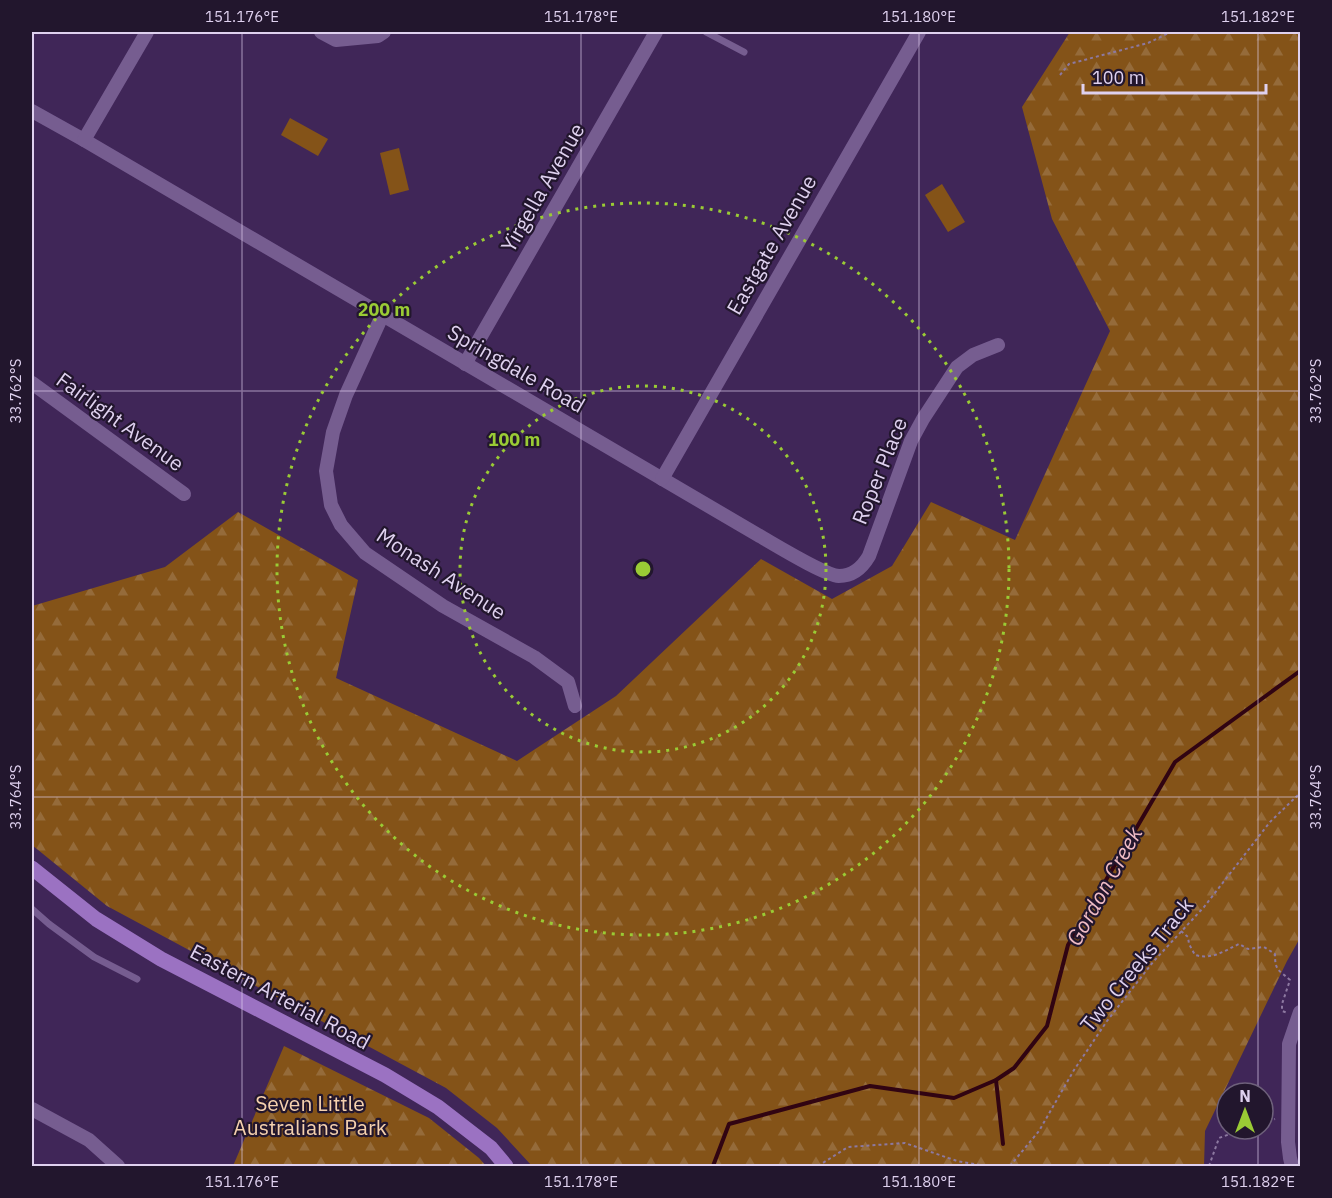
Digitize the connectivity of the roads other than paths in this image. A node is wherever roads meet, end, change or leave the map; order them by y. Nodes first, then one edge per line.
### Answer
1 (147, 32) edge
2 (321, 32) edge
3 (384, 32) edge
4 (656, 32) edge
5 (706, 32) edge
6 (919, 32) edge
7 (744, 52) dead end
8 (32, 111) edge
9 (84, 140) junction
10 (382, 316) junction
11 (998, 345) dead end
12 (465, 364) junction
13 (32, 383) edge
14 (662, 479) junction
15 (184, 494) dead end
16 (824, 571) joint
17 (575, 706) dead end
18 (33, 873) edge
19 (32, 909) edge
20 (137, 979) dead end
21 (1299, 1015) edge
22 (32, 1109) edge
23 (1294, 1139) edge
24 (118, 1167) edge
25 (506, 1167) edge
26 (1292, 1167) edge

1 - 9 street
2 - 3 street
4 - 12 street, Yirgella Avenue
5 - 7 lane
6 - 14 street, Eastgate Avenue
8 - 9 street, Springdale Road
9 - 10 street, Springdale Road
10 - 12 street, Springdale Road
10 - 17 street, Monash Avenue
11 - 16 street, Roper Place
12 - 14 street, Springdale Road
13 - 15 street, Fairlight Avenue
14 - 16 street, Springdale Road
18 - 25 main road, Eastern Arterial Road
19 - 20 lane
21 - 23 street
22 - 24 street
23 - 26 street

